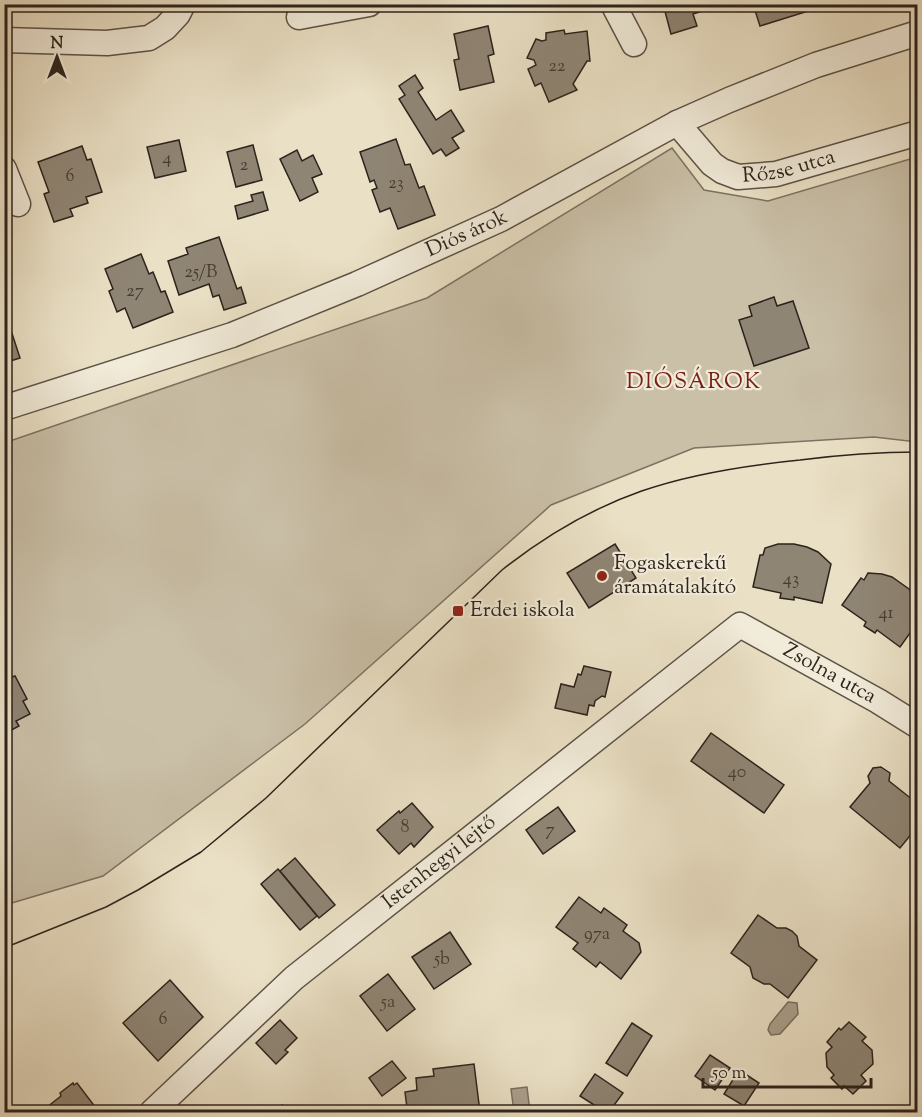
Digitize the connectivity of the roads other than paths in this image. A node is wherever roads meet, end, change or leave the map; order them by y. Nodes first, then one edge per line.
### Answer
1 (183, 4) edge
2 (369, 4) edge
3 (613, 4) edge
4 (299, 17) dead end
5 (918, 33) edge
6 (4, 40) edge
7 (634, 44) dead end
8 (677, 123) junction
9 (918, 133) edge
10 (4, 169) edge
11 (18, 204) dead end
12 (4, 408) edge
13 (740, 625) joint
14 (918, 726) edge
15 (152, 1113) edge

1 - 6 street
2 - 4 street
3 - 7 street
5 - 8 street, Diós árok
8 - 9 street, Rőzse utca
8 - 12 street, Diós árok
10 - 11 street
13 - 14 street, Zsolna utca
13 - 15 street, Istenhegyi lejtő

